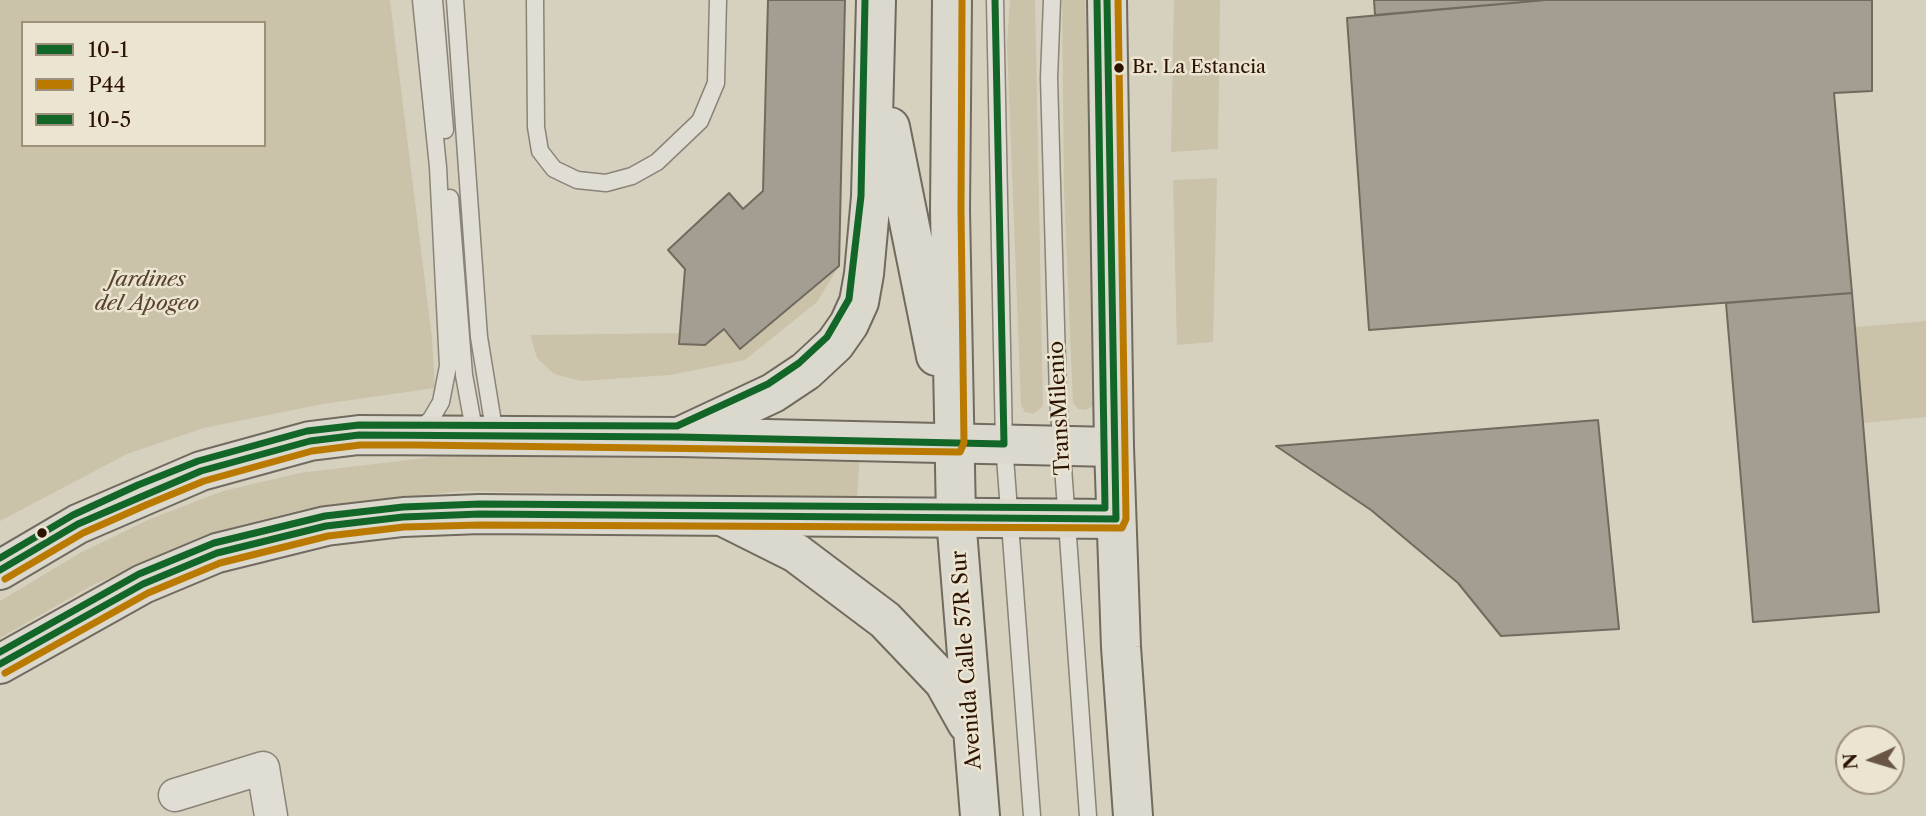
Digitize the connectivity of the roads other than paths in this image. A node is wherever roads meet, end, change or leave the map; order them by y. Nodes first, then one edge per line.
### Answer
1 (421, 0) edge
2 (434, 0) edge
3 (455, 0) edge
4 (535, 0) edge
5 (718, 0) edge
6 (876, 0) edge
7 (952, 0) edge
8 (995, 0) edge
9 (1052, 0) edge
10 (1107, 0) edge
11 (876, 49) junction
12 (415, 435) junction
13 (485, 435) junction
14 (679, 436) junction
15 (954, 443) junction
16 (1004, 444) junction
17 (1061, 446) junction
18 (1114, 447) junction
19 (722, 516) junction
20 (956, 518) junction
21 (1009, 518) junction
22 (1066, 519) junction
23 (1116, 519) junction
24 (0, 570) edge
25 (0, 664) edge
26 (972, 733) junction
27 (175, 795) dead end
28 (271, 816) edge
29 (980, 816) edge
30 (1032, 816) edge
31 (1088, 816) edge
32 (1133, 816) edge

1 - 12 lane
2 - 13 lane
3 - 13 lane
4 - 5 lane
6 - 11 main road
7 - 15 main road, Avenida Calle 57R Sur
8 - 16 lane
9 - 17 lane, TransMilenio
10 - 18 main road
11 - 14 main road
11 - 15 main road
12 - 13 main road
12 - 24 main road
13 - 14 main road
14 - 15 main road
15 - 16 main road
15 - 20 main road, Avenida Calle 57R Sur
16 - 17 main road
16 - 21 lane
17 - 18 main road
17 - 22 lane, TransMilenio
18 - 23 main road
19 - 20 main road
19 - 25 main road
19 - 26 main road
20 - 21 main road
20 - 26 main road, Avenida Calle 57R Sur
21 - 22 main road
21 - 30 lane
22 - 23 main road
22 - 31 lane, TransMilenio
23 - 32 main road
26 - 29 main road, Avenida Calle 57R Sur
27 - 28 street

